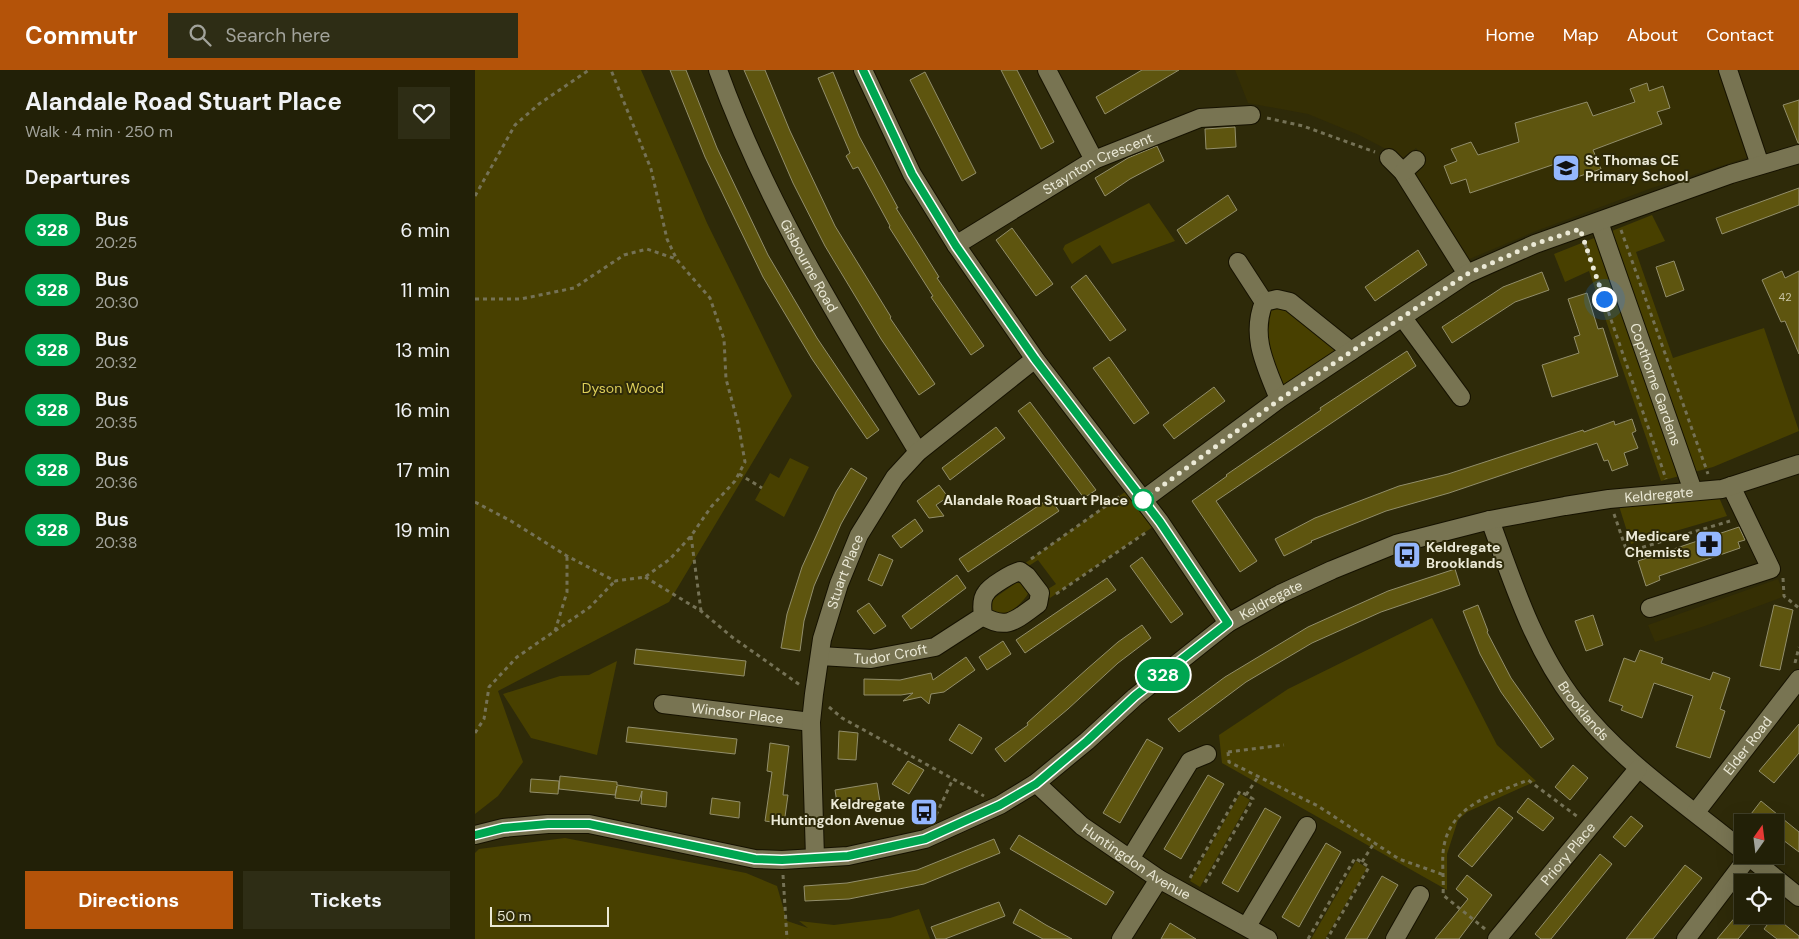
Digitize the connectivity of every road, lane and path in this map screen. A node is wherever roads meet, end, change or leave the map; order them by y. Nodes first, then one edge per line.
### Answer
1 (589, 70) edge
2 (611, 70) edge
3 (718, 70) edge
4 (863, 70) edge
5 (1047, 70) edge
6 (1728, 70) edge
7 (1251, 116) joint
8 (1799, 154) edge
9 (1389, 158) joint
10 (1094, 160) junction
11 (1416, 160) dead end
12 (1759, 165) junction
13 (1403, 172) junction
14 (475, 196) edge
15 (1616, 216) junction
16 (1599, 222) junction
17 (1580, 229) junction
18 (956, 246) junction
19 (677, 260) junction
20 (1237, 262) dead end
21 (1467, 274) junction
22 (475, 300) edge
23 (1264, 302) junction
24 (1403, 318) junction
25 (1351, 351) junction
26 (1035, 359) junction
27 (1461, 397) dead end
28 (1279, 400) junction
29 (918, 452) junction
30 (1799, 464) edge
31 (739, 474) junction
32 (1731, 486) junction
33 (762, 488) dead end
34 (1713, 490) junction
35 (1693, 491) junction
36 (1137, 494) junction
37 (1671, 494) junction
38 (1609, 499) junction
39 (475, 502) edge
40 (1735, 519) dead end
41 (1490, 520) junction
42 (1160, 522) junction
43 (691, 536) junction
44 (567, 556) junction
45 (1020, 571) junction
46 (645, 577) junction
47 (615, 581) junction
48 (1040, 600) junction
49 (1650, 608) dead end
50 (701, 611) junction
51 (983, 616) junction
52 (1228, 623) junction
53 (555, 632) junction
54 (820, 656) junction
55 (1795, 689) edge
56 (814, 694) junction
57 (663, 704) dead end
58 (841, 718) dead end
59 (811, 722) junction
60 (475, 733) edge
61 (1284, 745) dead end
62 (1228, 752) junction
63 (1207, 754) joint
64 (1638, 769) junction
65 (1258, 776) junction
66 (953, 779) junction
67 (1036, 784) junction
68 (1246, 795) junction
69 (1000, 805) junction
70 (1696, 812) junction
71 (1307, 826) dead end
72 (1590, 826) junction
73 (475, 835) edge
74 (925, 839) junction
75 (1374, 843) junction
76 (1734, 844) edge
77 (815, 858) junction
78 (1130, 859) junction
79 (782, 860) junction
80 (1362, 862) junction
81 (1739, 864) edge
82 (1758, 864) edge
83 (1444, 875) junction
84 (1159, 879) junction
85 (1189, 895) junction
86 (1421, 895) dead end
87 (1799, 897) edge
88 (1247, 926) junction
89 (1493, 936) edge
90 (787, 939) edge
91 (1121, 939) edge
92 (1268, 939) edge
93 (1309, 939) edge
94 (1327, 939) edge
95 (1395, 939) edge
96 (1687, 939) edge

1 - 14 path
2 - 19 path
3 - 29 street, Gisbourne Road
4 - 18 street
5 - 10 street
6 - 12 street
7 - 9 path
7 - 10 street, Staynton Crescent
8 - 12 street
9 - 13 street
10 - 18 street, Staynton Crescent
11 - 13 street
12 - 15 street
13 - 21 street
15 - 16 street
15 - 34 path
16 - 17 street
16 - 35 street, Copthorne Gardens
17 - 21 street
17 - 37 path
18 - 26 street
19 - 22 path
19 - 31 path
20 - 23 street
21 - 24 street
23 - 25 street
23 - 28 street
24 - 25 street
24 - 27 street
25 - 28 street
26 - 29 street, Stuart Place
26 - 36 street
28 - 36 street
29 - 54 street, Stuart Place
30 - 32 street, Keldregate
31 - 33 path
31 - 43 path
32 - 34 street, Keldregate
32 - 49 street
34 - 35 street, Keldregate
35 - 37 street, Keldregate
36 - 42 street
36 - 45 path
37 - 38 street, Keldregate
38 - 40 path
38 - 41 street, Keldregate
39 - 44 path
41 - 52 street, Keldregate
41 - 64 street, Brooklands
42 - 48 path
42 - 52 street
43 - 46 path
43 - 50 path
44 - 47 path
44 - 53 path
45 - 48 street
45 - 51 street
46 - 47 path
46 - 50 path
47 - 53 path
48 - 51 street
50 - 56 path
51 - 54 street, Tudor Croft
52 - 67 street, Keldregate
53 - 60 path
54 - 56 street, Stuart Place
55 - 70 street, Elder Road
56 - 59 street, Stuart Place
57 - 59 street, Windsor Place
58 - 66 path
59 - 77 street, Stuart Place
61 - 62 path
62 - 63 path
62 - 65 path
63 - 78 street
64 - 70 street, Brooklands
64 - 72 street, Priory Place
65 - 68 path
65 - 75 path
66 - 69 path
66 - 74 path
67 - 69 street, Keldregate
67 - 78 street, Huntingdon Avenue
68 - 85 path
68 - 85 path
69 - 74 street, Keldregate
70 - 76 street, Brooklands
71 - 88 street
72 - 83 path
72 - 89 street, Priory Place
73 - 79 street, Keldregate
74 - 77 street, Keldregate
75 - 80 path
75 - 83 path
77 - 79 street, Keldregate
78 - 84 street, Huntingdon Avenue
79 - 90 path
80 - 93 path
80 - 94 path
81 - 96 street
82 - 87 street, Brooklands
83 - 89 path
84 - 85 street, Huntingdon Avenue
84 - 91 street
85 - 88 street, Huntingdon Avenue
86 - 95 street
88 - 92 street, Huntingdon Avenue

